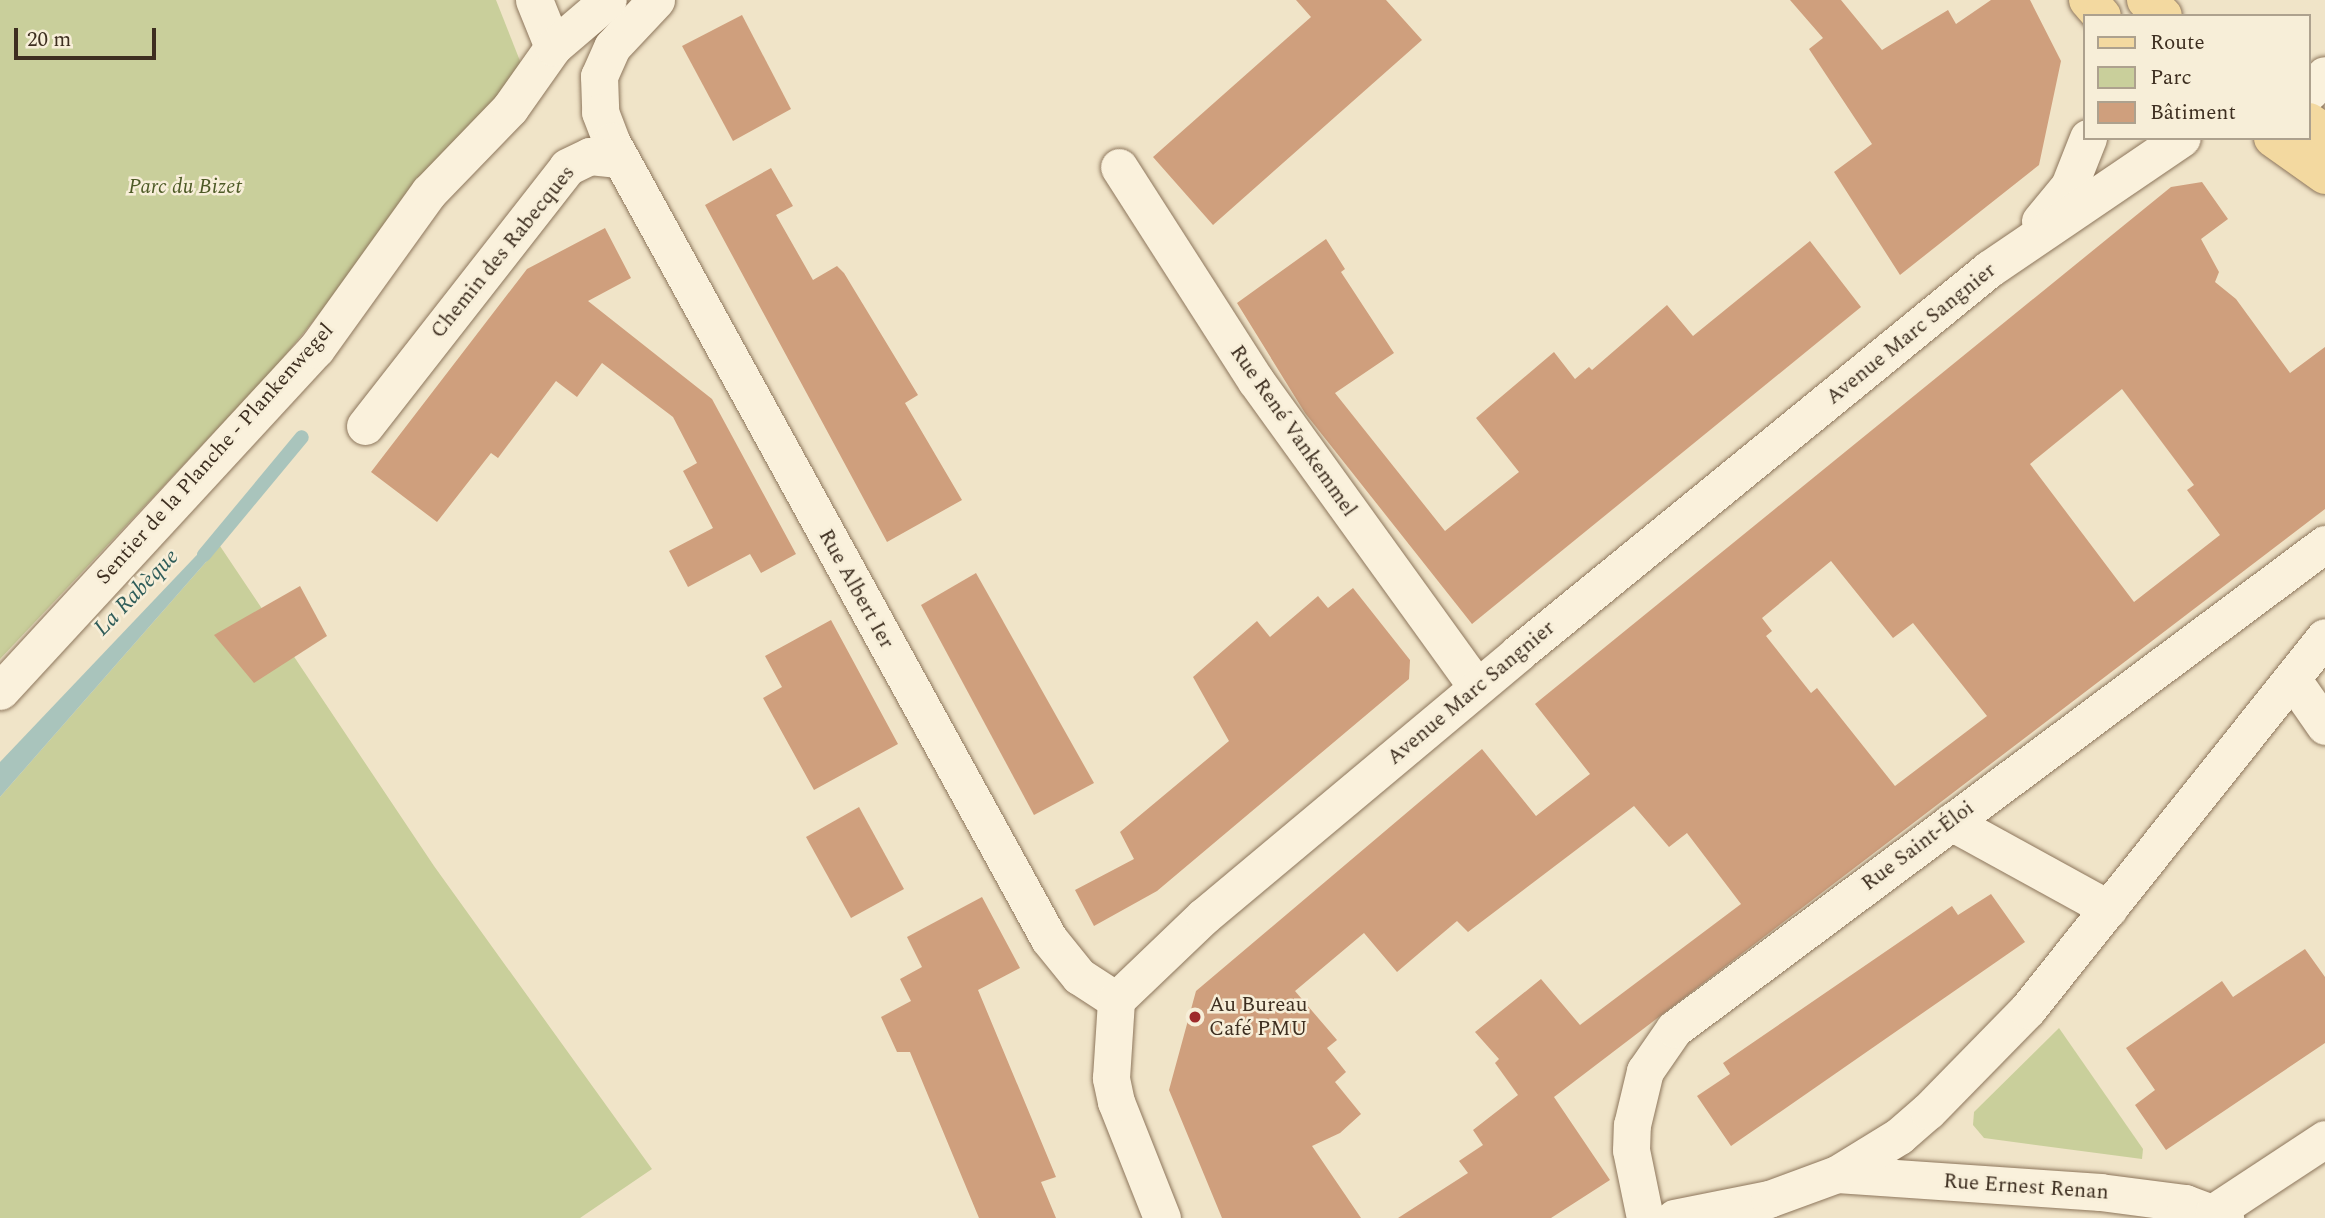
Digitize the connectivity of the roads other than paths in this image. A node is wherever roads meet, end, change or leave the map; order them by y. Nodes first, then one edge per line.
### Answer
1 (534, 0) edge
2 (608, 0) edge
3 (656, 0) edge
4 (2088, 0) edge
5 (2146, 0) edge
6 (2100, 14) edge
7 (2160, 14) edge
8 (554, 47) junction
9 (2325, 75) edge
10 (2311, 90) edge
11 (2087, 140) edge
12 (2179, 140) edge
13 (2276, 140) edge
14 (621, 159) junction
15 (1119, 167) dead end
16 (2325, 175) edge
17 (2012, 252) junction
18 (365, 426) dead end
19 (2325, 544) edge
20 (2325, 637) edge
21 (2293, 680) junction
22 (1477, 687) junction
23 (0, 691) edge
24 (2325, 726) edge
25 (1951, 822) junction
26 (2109, 909) junction
27 (1116, 1000) junction
28 (2325, 1139) edge
29 (1837, 1174) junction
30 (2220, 1215) edge
31 (1162, 1218) edge
32 (1645, 1218) edge
33 (1674, 1218) edge

1 - 8 street
2 - 8 street, Sentier de la Planche - Plankenwegel
3 - 14 street
4 - 6 main road
5 - 7 main road
8 - 23 street, Sentier de la Planche - Plankenwegel
9 - 10 street
11 - 17 street, Avenue Marc Sangnier
12 - 17 street, Avenue Marc Sangnier
13 - 16 main road
14 - 18 street, Chemin des Rabecques
14 - 27 street, Rue Albert Ier
15 - 22 street, Rue René Vankemmel
17 - 22 street, Avenue Marc Sangnier
19 - 25 street, Rue Saint-Éloi
20 - 21 street
21 - 24 street
21 - 26 street
22 - 27 street, Avenue Marc Sangnier
25 - 26 street
25 - 32 street, Rue Saint-Éloi
26 - 29 street
27 - 31 street
28 - 30 street, Rue Ernest Renan
29 - 30 street, Rue Ernest Renan
29 - 33 street

